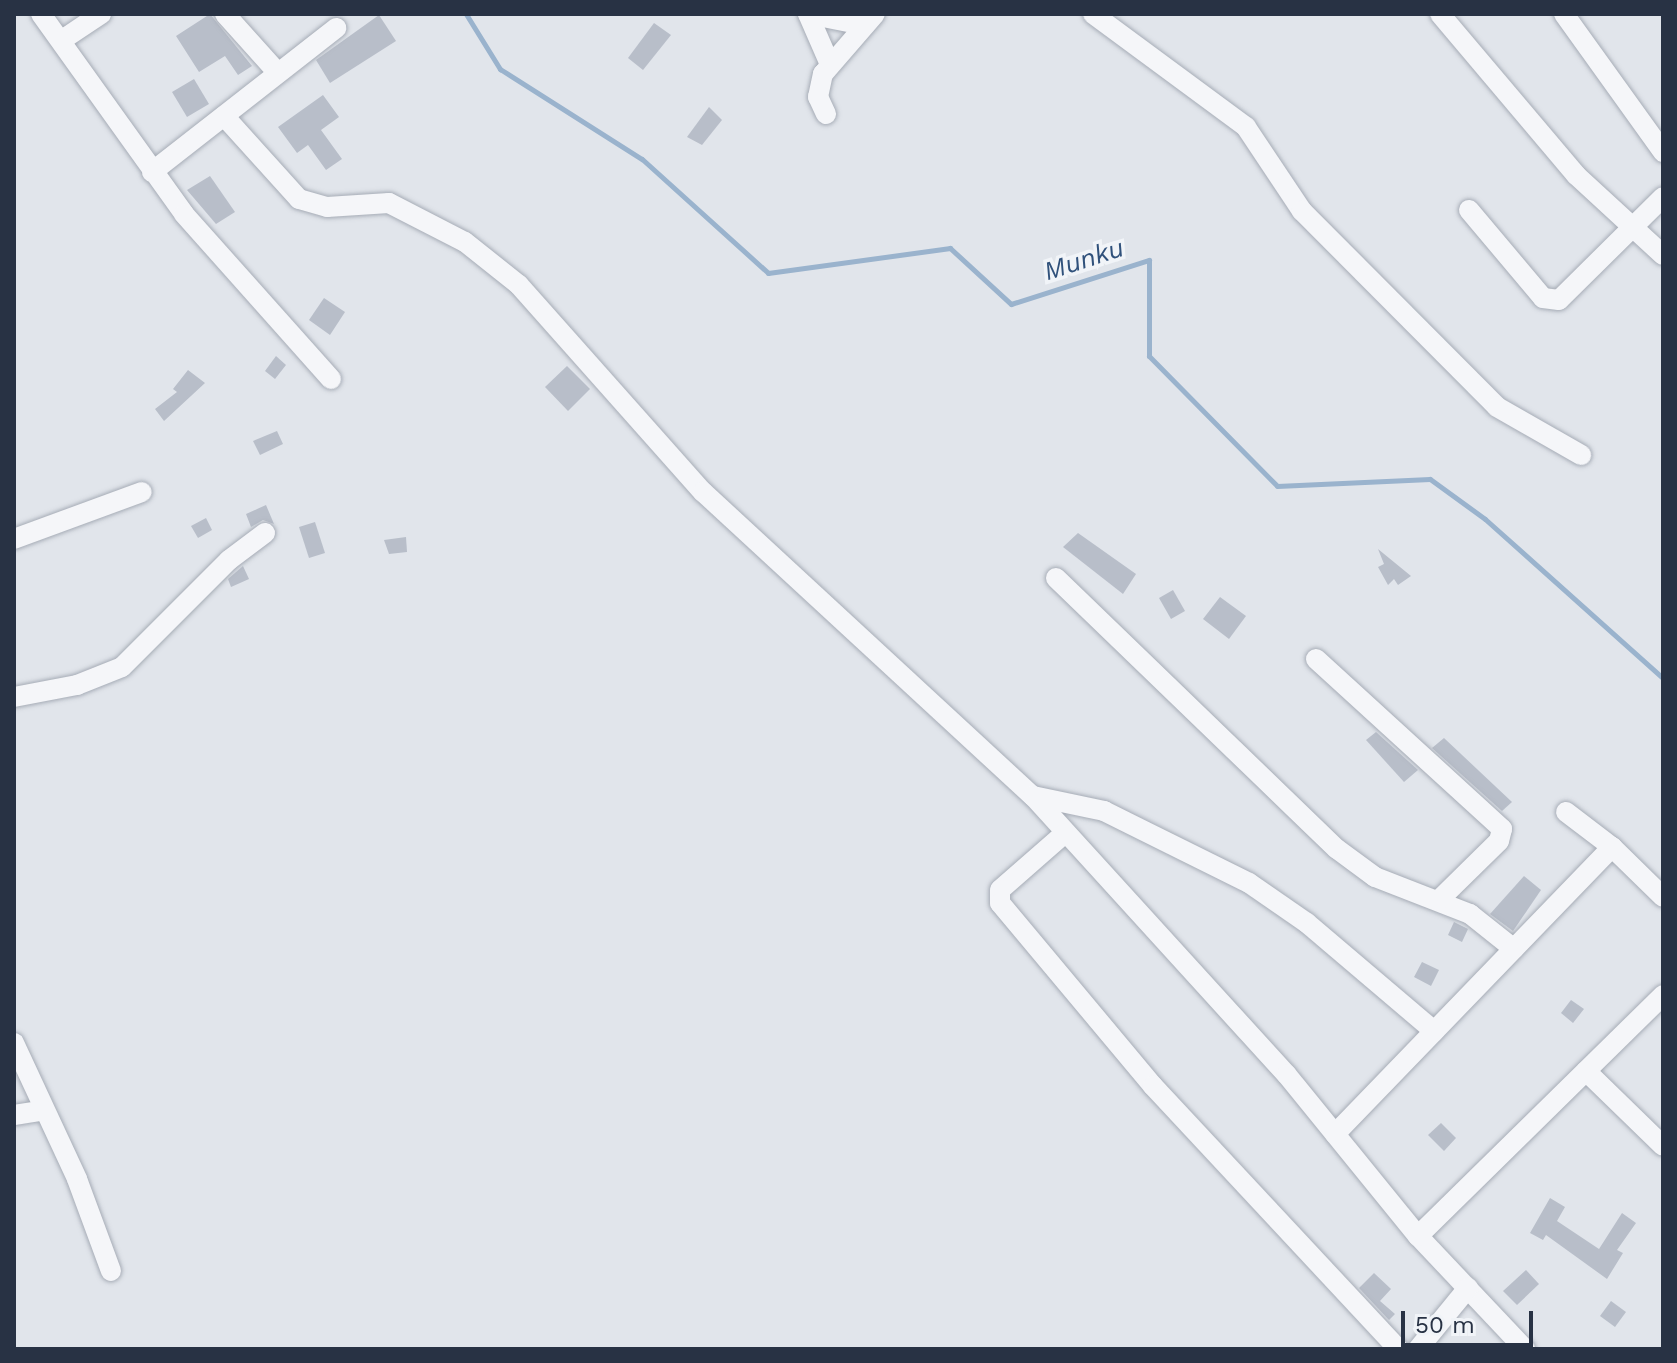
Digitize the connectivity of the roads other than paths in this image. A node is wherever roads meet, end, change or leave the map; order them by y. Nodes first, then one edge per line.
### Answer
1 (41, 14) edge
2 (101, 14) edge
3 (225, 14) edge
4 (808, 14) edge
5 (1093, 14) edge
6 (1440, 14) edge
7 (1564, 14) edge
8 (869, 19) edge
9 (336, 28) dead end
10 (62, 40) junction
11 (829, 62) junction
12 (278, 73) junction
13 (826, 114) dead end
14 (224, 116) junction
15 (1663, 152) edge
16 (152, 172) junction
17 (1663, 197) edge
18 (1469, 210) dead end
19 (1632, 227) junction
20 (1663, 255) edge
21 (331, 379) dead end
22 (1581, 455) dead end
23 (142, 492) dead end
24 (265, 533) dead end
25 (14, 539) edge
26 (1056, 578) dead end
27 (1316, 659) dead end
28 (14, 697) edge
29 (1033, 796) junction
30 (1566, 812) dead end
31 (1065, 833) junction
32 (1612, 847) junction
33 (1663, 897) edge
34 (1439, 900) junction
35 (1514, 949) junction
36 (1663, 995) edge
37 (1434, 1031) junction
38 (14, 1043) edge
39 (1586, 1071) junction
40 (44, 1110) junction
41 (14, 1115) edge
42 (1335, 1134) junction
43 (1663, 1146) edge
44 (1418, 1236) junction
45 (111, 1271) dead end
46 (1468, 1288) junction
47 (1398, 1349) edge
48 (1418, 1349) edge
49 (1525, 1349) edge

1 - 10 street
2 - 10 street
3 - 12 street
4 - 8 street
4 - 11 street
5 - 22 street
6 - 19 street
7 - 15 street
8 - 11 street
9 - 12 street
10 - 16 street
11 - 13 street
12 - 14 street
14 - 16 street
14 - 29 street
16 - 21 street
17 - 19 street
18 - 19 street
19 - 20 street
23 - 25 street
24 - 28 street
26 - 34 street
27 - 34 street
29 - 31 street
29 - 37 street
30 - 32 street
31 - 42 street
31 - 47 street
32 - 33 street
32 - 35 street
34 - 35 street
35 - 37 street
36 - 39 street
37 - 42 street
38 - 40 street
39 - 43 street
39 - 44 street
40 - 41 street
40 - 45 street
42 - 44 street
44 - 46 street
46 - 48 street
46 - 49 street

